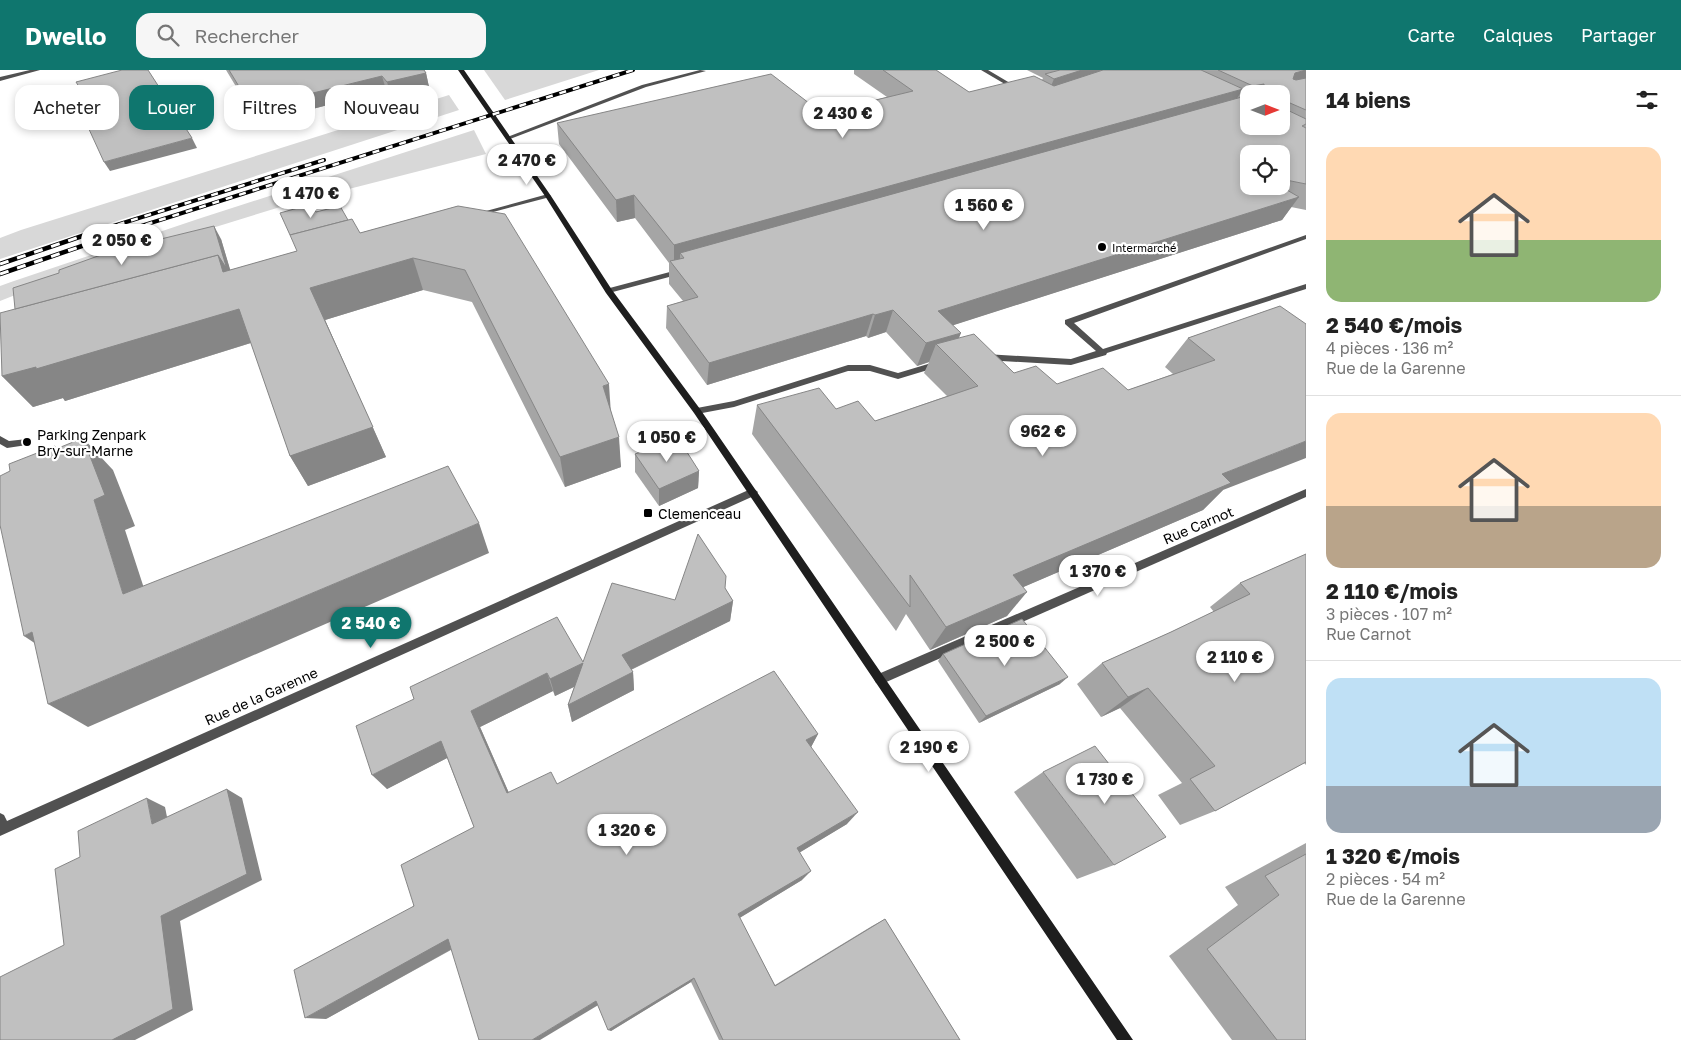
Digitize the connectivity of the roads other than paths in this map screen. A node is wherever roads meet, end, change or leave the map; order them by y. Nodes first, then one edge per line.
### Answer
1 (37, 70) edge
2 (461, 70) edge
3 (984, 70) edge
4 (703, 71) dead end
5 (0, 79) edge
6 (1026, 94) edge
7 (508, 138) junction
8 (548, 196) junction
9 (471, 216) edge
10 (1306, 238) edge
11 (690, 268) edge
12 (1306, 286) edge
13 (609, 291) junction
14 (1103, 353) junction
15 (972, 358) edge
16 (944, 362) edge
17 (697, 410) junction
18 (0, 439) edge
19 (27, 442) dead end
20 (753, 492) junction
21 (1306, 493) edge
22 (880, 678) junction
23 (1, 826) edge
24 (1126, 1040) edge

1 - 5 street
2 - 7 main road
3 - 6 street
4 - 7 street
7 - 8 main road
8 - 9 street
8 - 13 main road
10 - 14 street
11 - 13 street
12 - 14 street
13 - 17 main road
14 - 15 street
16 - 17 street
17 - 20 main road
18 - 19 street
20 - 22 main road
20 - 23 street, Rue de la Garenne
21 - 22 street, Rue Carnot
22 - 24 main road

